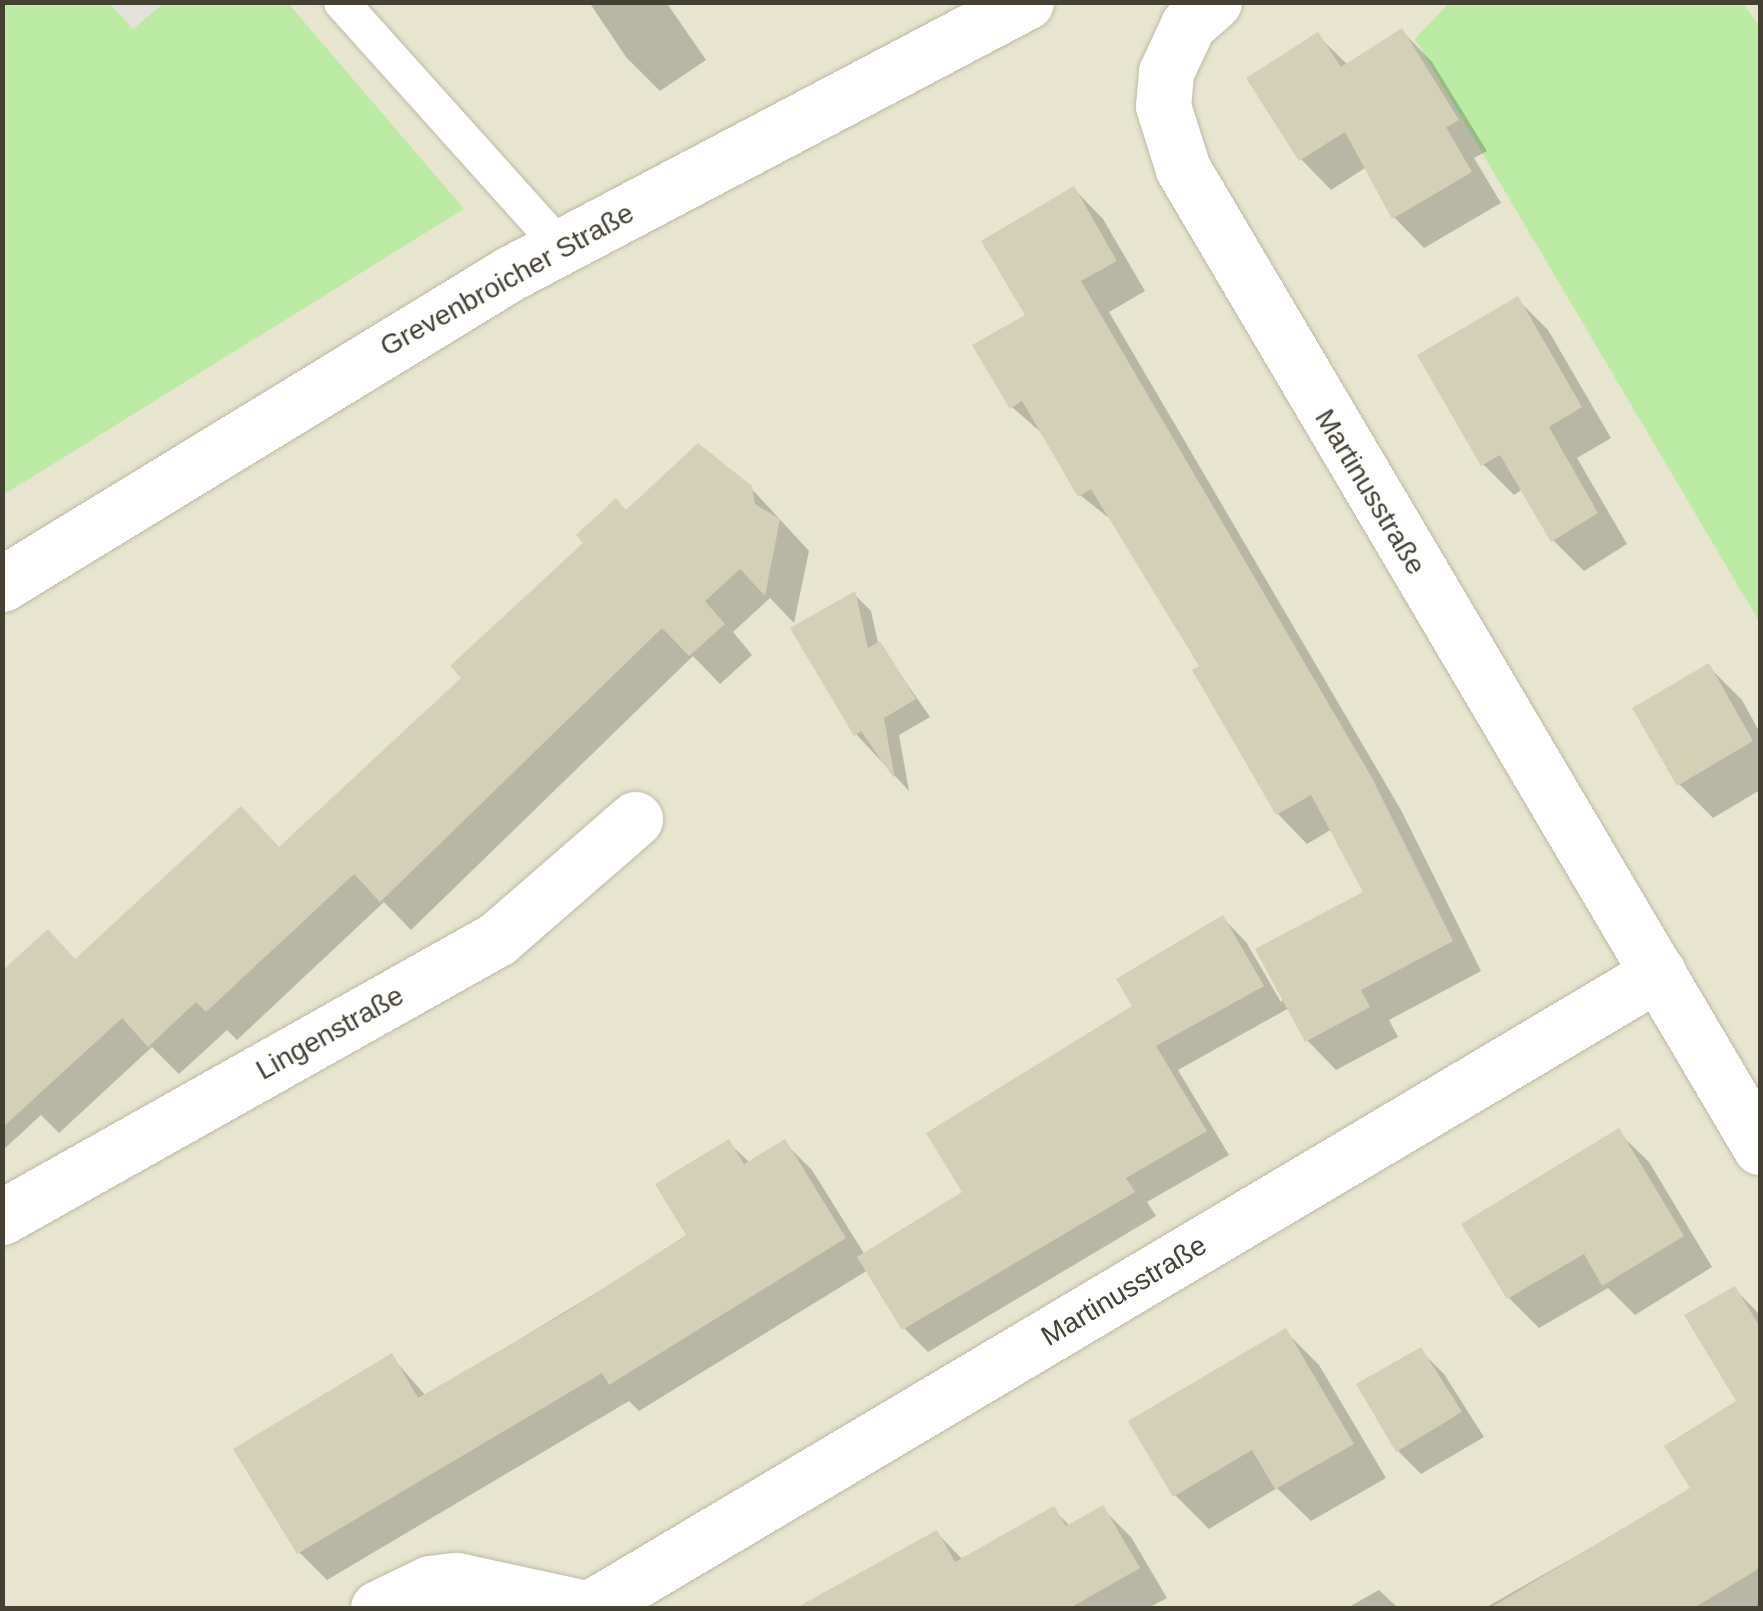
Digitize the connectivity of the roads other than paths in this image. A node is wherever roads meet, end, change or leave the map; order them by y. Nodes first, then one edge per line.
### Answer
1 (341, 2) edge
2 (1026, 2) edge
3 (1214, 2) edge
4 (560, 246) junction
5 (2, 584) edge
6 (635, 819) dead end
7 (1658, 974) junction
8 (1760, 1147) edge
9 (2, 1217) edge
10 (378, 1608) edge
11 (587, 1608) edge

1 - 4 lane
2 - 4 street, Grevenbroicher Straße
3 - 7 street, Martinusstraße
4 - 5 street, Grevenbroicher Straße
6 - 9 street, Lingenstraße
7 - 8 street, Martinusstraße
7 - 11 street, Martinusstraße
10 - 11 street, Martinusstraße

